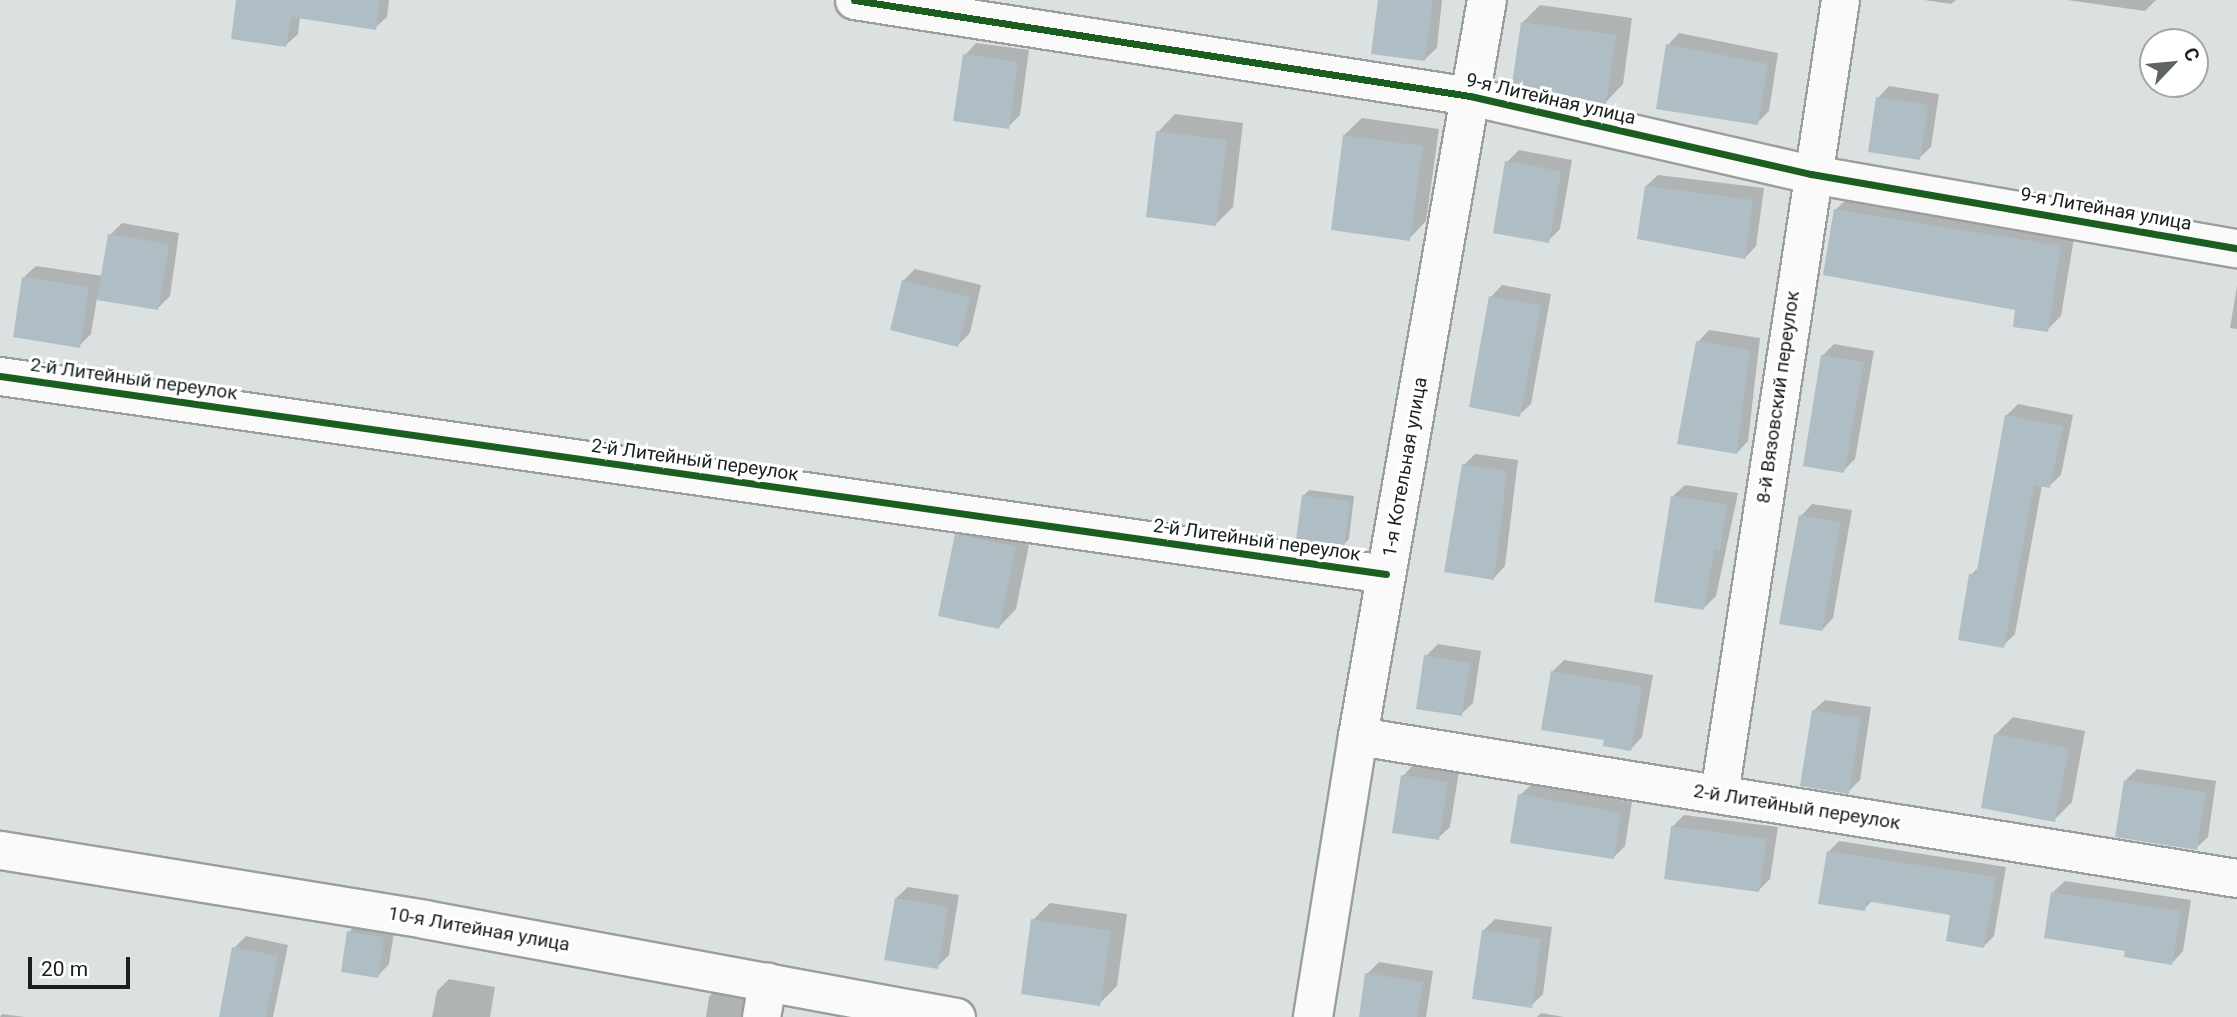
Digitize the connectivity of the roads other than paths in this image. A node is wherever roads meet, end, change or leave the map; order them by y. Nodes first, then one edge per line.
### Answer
1 (854, 0) edge
2 (1488, 0) edge
3 (1840, 0) edge
4 (1470, 96) junction
5 (1811, 174) junction
6 (2237, 248) edge
7 (0, 376) edge
8 (1386, 574) junction
9 (1358, 736) junction
10 (1719, 794) junction
11 (0, 850) edge
12 (2237, 878) edge
13 (764, 1000) edge
14 (951, 1017) edge
15 (1313, 1017) edge

1 - 4 street, 9-я Литейная улица
2 - 4 street, 1-я Котельная улица
3 - 5 street, 8-й Вязовский переулок
4 - 5 street, 9-я Литейная улица
4 - 8 street, 1-я Котельная улица
5 - 6 street, 9-я Литейная улица
5 - 10 street, 8-й Вязовский переулок
7 - 8 street, 2-й Литейный переулок
8 - 9 street, 1-я Котельная улица
9 - 10 street, 2-й Литейный переулок
9 - 15 street, 1-я Котельная улица
10 - 12 street, 2-й Литейный переулок
11 - 13 street, 10-я Литейная улица
13 - 14 street, 10-я Литейная улица

